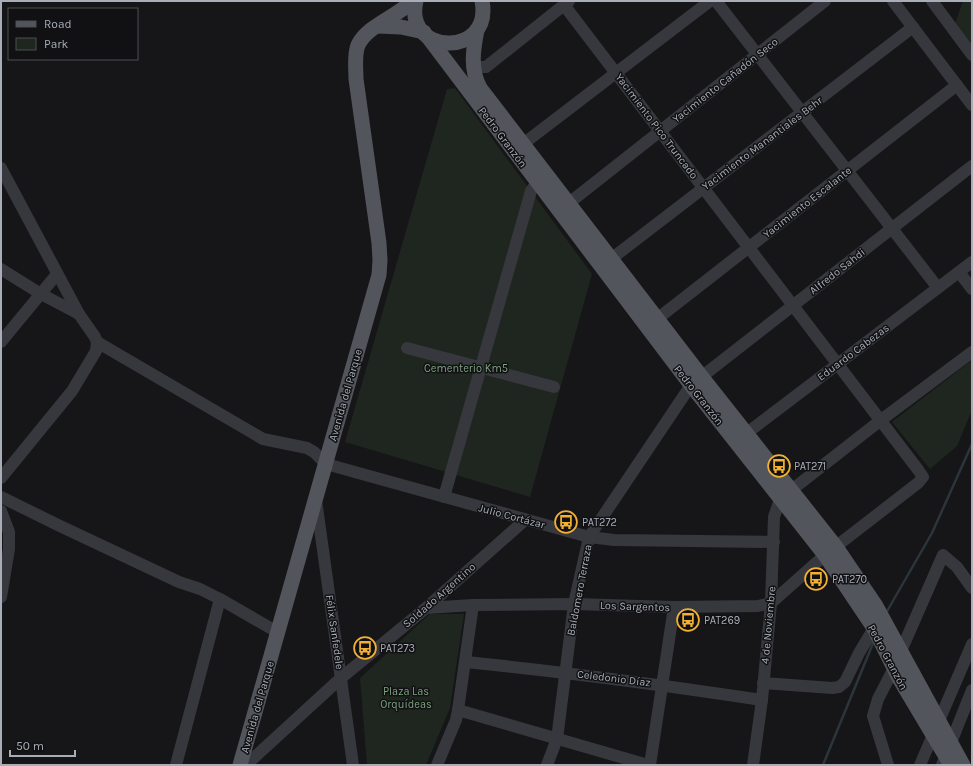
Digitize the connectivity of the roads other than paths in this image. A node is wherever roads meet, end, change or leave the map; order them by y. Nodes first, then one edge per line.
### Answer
1 (412, 1) edge
2 (416, 1) edge
3 (482, 1) edge
4 (710, 1) edge
5 (716, 1) edge
6 (825, 1) edge
7 (893, 1) edge
8 (932, 1) edge
9 (567, 3) edge
10 (378, 26) junction
11 (913, 27) junction
12 (477, 30) junction
13 (426, 34) junction
14 (757, 54) junction
15 (972, 55) edge
16 (473, 67) junction
17 (616, 73) junction
18 (957, 85) junction
19 (972, 105) edge
20 (802, 112) junction
21 (661, 131) junction
22 (523, 144) junction
23 (972, 166) edge
24 (1, 168) edge
25 (847, 170) junction
26 (542, 178) junction
27 (704, 188) junction
28 (569, 204) junction
29 (892, 228) junction
30 (749, 247) junction
31 (611, 259) junction
32 (972, 262) edge
33 (1, 269) edge
34 (959, 272) junction
35 (57, 274) junction
36 (938, 288) junction
37 (972, 289) edge
38 (41, 294) junction
39 (636, 302) junction
40 (793, 305) junction
41 (79, 314) junction
42 (657, 319) junction
43 (1, 342) edge
44 (97, 342) junction
45 (406, 348) dead end
46 (972, 352) edge
47 (838, 363) junction
48 (480, 368) junction
49 (696, 381) junction
50 (554, 387) dead end
51 (881, 420) junction
52 (741, 438) junction
53 (326, 464) junction
54 (1, 478) edge
55 (785, 494) junction
56 (1, 496) edge
57 (444, 497) junction
58 (316, 499) junction
59 (1, 511) edge
60 (525, 520) junction
61 (589, 537) junction
62 (774, 542) junction
63 (831, 551) junction
64 (972, 588) edge
65 (1, 597) edge
66 (220, 599) junction
67 (771, 603) junction
68 (574, 604) junction
69 (473, 605) junction
70 (674, 607) junction
71 (426, 608) junction
72 (874, 628) junction
73 (278, 633) junction
74 (972, 644) edge
75 (901, 651) junction
76 (466, 662) junction
77 (894, 668) junction
78 (565, 672) junction
79 (341, 678) junction
80 (763, 683) junction
81 (663, 685) junction
82 (972, 690) edge
83 (762, 700) junction
84 (458, 710) junction
85 (938, 720) junction
86 (932, 734) junction
87 (557, 739) junction
88 (947, 757) edge
89 (441, 764) edge
90 (176, 765) edge
91 (240, 765) edge
92 (246, 765) edge
93 (353, 765) edge
94 (547, 765) edge
95 (649, 765) edge
96 (753, 765) edge
97 (888, 765) edge
98 (920, 765) edge
99 (963, 765) edge

1 - 10 main road, Avenida del Parque
2 - 13 main road, Pedro Granzón
3 - 12 main road, Pedro Granzón
4 - 17 street
5 - 14 street
6 - 14 street, Yacimiento Cañadón Seco
7 - 11 street
8 - 15 street
9 - 16 street
9 - 17 street, Yacimiento Pico Truncado
10 - 13 main road
10 - 53 main road, Avenida del Parque
11 - 18 street
11 - 20 street, Yacimiento Manantiales Behr
12 - 13 main road
12 - 16 main road, Pedro Granzón
13 - 26 main road, Pedro Granzón
14 - 20 street
14 - 21 street, Yacimiento Cañadón Seco
16 - 22 main road, Pedro Granzón
17 - 21 street, Yacimiento Pico Truncado
17 - 22 street
18 - 19 street
18 - 25 street, Yacimiento Escalante
20 - 25 street
20 - 27 street, Yacimiento Manantiales Behr
21 - 27 street, Yacimiento Pico Truncado
21 - 28 street, Yacimiento Cañadón Seco
22 - 26 main road, Pedro Granzón
23 - 29 street, Alfredo Sahdi
24 - 35 street
25 - 29 street
25 - 30 street, Yacimiento Escalante
26 - 28 main road, Pedro Granzón
26 - 39 main road, Pedro Granzón
26 - 48 street
27 - 30 street, Yacimiento Pico Truncado
27 - 31 street, Yacimiento Manantiales Behr
28 - 31 main road, Pedro Granzón
29 - 36 street
29 - 40 street, Alfredo Sahdi
30 - 40 street, Yacimiento Pico Truncado
30 - 42 street, Yacimiento Escalante
31 - 39 main road, Pedro Granzón
32 - 34 street, Eduardo Cabezas
33 - 38 street
34 - 36 street, Eduardo Cabezas
34 - 37 street
35 - 38 street
35 - 41 street
36 - 47 street, Eduardo Cabezas
38 - 41 street
38 - 43 street
39 - 42 main road, Pedro Granzón
39 - 49 main road, Pedro Granzón
40 - 47 street, Yacimiento Pico Truncado
40 - 49 street, Alfredo Sahdi
41 - 44 street
42 - 49 main road, Pedro Granzón
44 - 53 street
44 - 54 street
45 - 48 street
46 - 51 street
47 - 51 street, Yacimiento Pico Truncado
47 - 52 street, Eduardo Cabezas
48 - 50 street
48 - 57 street
49 - 52 main road, Pedro Granzón
49 - 61 street, Baldomero Terraza
51 - 55 street
51 - 63 street, Yacimiento Pico Truncado
52 - 55 main road, Pedro Granzón
53 - 57 street, Julio Cortázar
53 - 58 main road, Avenida del Parque
55 - 62 street, 4 de Noviembre
55 - 63 main road, Pedro Granzón
56 - 66 street
57 - 60 street, Julio Cortázar
58 - 73 main road, Avenida del Parque
58 - 79 street, Félix Sanfedele
59 - 65 street
60 - 61 street, Julio Cortázar
60 - 71 street, Soldado Argentino
61 - 62 street, Julio Cortázar
61 - 68 street, Baldomero Terraza
62 - 67 street, 4 de Noviembre
63 - 67 street
63 - 72 main road, Pedro Granzón
63 - 75 main road, Pedro Granzón
64 - 75 street
66 - 73 street
66 - 90 street
67 - 70 street, Los Sargentos
67 - 80 street, 4 de Noviembre
68 - 69 street, Los Sargentos
68 - 70 street, Los Sargentos
68 - 78 street, Baldomero Terraza
69 - 71 street, Los Sargentos
69 - 76 street
70 - 81 street
71 - 79 street, Soldado Argentino
72 - 77 main road, Pedro Granzón
72 - 80 street
73 - 91 main road, Avenida del Parque
74 - 85 street
75 - 85 main road, Pedro Granzón
76 - 78 street, Celedonio Díaz
76 - 84 street
77 - 86 main road, Pedro Granzón
77 - 97 street
78 - 81 street, Celedonio Díaz
78 - 87 street, Baldomero Terraza
79 - 92 street, Soldado Argentino
79 - 93 street, Félix Sanfedele
80 - 83 street, 4 de Noviembre
81 - 83 street, Celedonio Díaz
81 - 95 street
82 - 88 street
83 - 96 street, 4 de Noviembre
84 - 87 street
84 - 89 street
85 - 86 street
85 - 88 main road, Pedro Granzón
86 - 88 main road, Pedro Granzón
86 - 98 street
87 - 94 street, Baldomero Terraza
87 - 95 street
88 - 99 main road, Pedro Granzón

